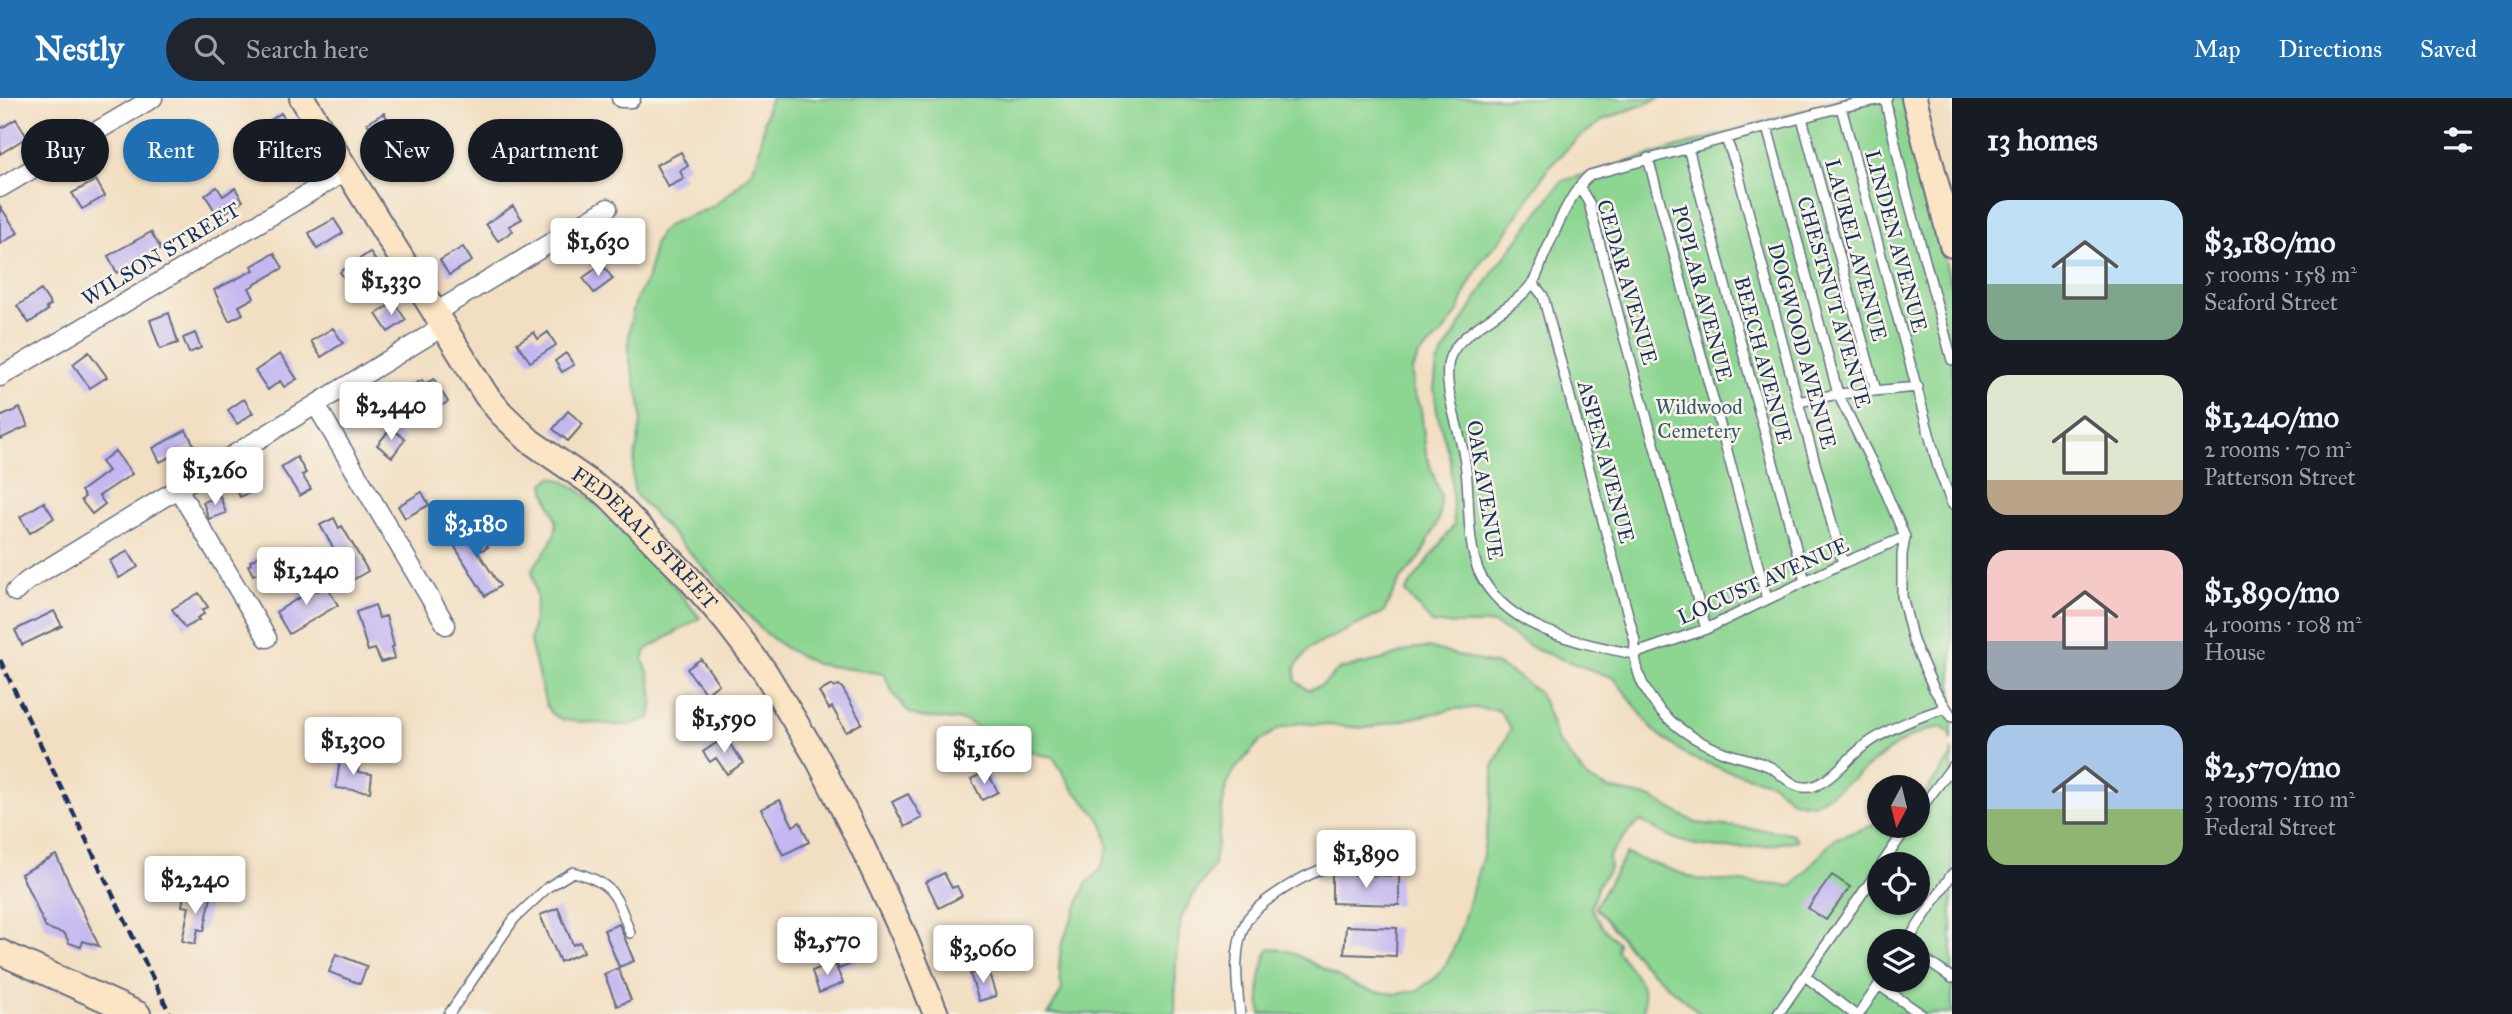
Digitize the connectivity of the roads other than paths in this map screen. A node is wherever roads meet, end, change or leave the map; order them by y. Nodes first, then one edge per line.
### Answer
1 (153, 98) edge
2 (302, 98) edge
3 (621, 98) edge
4 (631, 98) edge
5 (1886, 98) edge
6 (1914, 98) edge
7 (1841, 107) junction
8 (1802, 118) junction
9 (315, 119) edge
10 (1767, 127) junction
11 (1726, 139) junction
12 (1688, 148) junction
13 (1648, 158) junction
14 (346, 171) edge
15 (328, 182) edge
16 (0, 188) edge
17 (1580, 188) junction
18 (608, 208) dead end
19 (1952, 245) edge
20 (1533, 283) junction
21 (440, 319) junction
22 (1952, 360) edge
23 (0, 377) edge
24 (1918, 387) junction
25 (1876, 391) junction
26 (1838, 394) junction
27 (1798, 402) junction
28 (316, 405) junction
29 (178, 489) junction
30 (1952, 504) edge
31 (1905, 537) junction
32 (1843, 563) junction
33 (1805, 580) junction
34 (15, 592) dead end
35 (1767, 599) junction
36 (446, 625) dead end
37 (1706, 629) junction
38 (267, 638) dead end
39 (1634, 654) junction
40 (1946, 708) junction
41 (1952, 717) edge
42 (1952, 767) edge
43 (1930, 796) edge
44 (1401, 860) dead end
45 (1952, 874) edge
46 (1867, 886) edge
47 (1916, 929) edge
48 (630, 933) dead end
49 (0, 952) edge
50 (1930, 964) edge
51 (1805, 976) junction
52 (1952, 978) edge
53 (1873, 992) edge
54 (1892, 992) edge
55 (1780, 1013) edge
56 (138, 1014) edge
57 (449, 1014) edge
58 (936, 1014) edge
59 (1240, 1014) edge
60 (1857, 1014) edge
61 (1921, 1014) edge

1 - 16 street
2 - 9 street, FEDERAL STREET
3 - 4 street
5 - 7 lane, OAK AVENUE
5 - 22 lane
6 - 19 street
7 - 8 lane, OAK AVENUE
7 - 24 lane, LINDEN AVENUE
8 - 10 lane, OAK AVENUE
8 - 25 lane, LAUREL AVENUE
10 - 11 lane, OAK AVENUE
10 - 26 lane, CHESTNUT AVENUE
11 - 12 lane, OAK AVENUE
11 - 27 lane, DOGWOOD AVENUE
12 - 13 lane, OAK AVENUE
12 - 33 lane, BEECH AVENUE
13 - 17 lane, OAK AVENUE
13 - 35 lane, POPLAR AVENUE
14 - 21 street, FEDERAL STREET
15 - 23 street, WILSON STREET
17 - 20 lane, OAK AVENUE
17 - 37 lane, CEDAR AVENUE
18 - 21 street
20 - 39 lane, ASPEN AVENUE
20 - 39 lane, OAK AVENUE
21 - 28 street
21 - 58 street, FEDERAL STREET
24 - 25 lane
24 - 30 lane, LINDEN AVENUE
25 - 26 lane
26 - 27 lane
26 - 31 lane, CHESTNUT AVENUE
27 - 32 lane, DOGWOOD AVENUE
28 - 29 street
28 - 36 street
29 - 34 street
29 - 38 street
31 - 32 lane, LOCUST AVENUE
31 - 40 lane, CHESTNUT AVENUE
32 - 33 lane, LOCUST AVENUE
33 - 35 lane, LOCUST AVENUE
35 - 37 lane, LOCUST AVENUE
37 - 39 lane, LOCUST AVENUE
39 - 40 lane, ASPEN AVENUE
40 - 41 lane, CHESTNUT AVENUE
42 - 43 lane
44 - 59 lane
45 - 47 lane
46 - 51 lane
48 - 57 lane
49 - 56 street
50 - 52 lane
51 - 55 lane
51 - 60 lane
53 - 60 lane
54 - 61 lane

